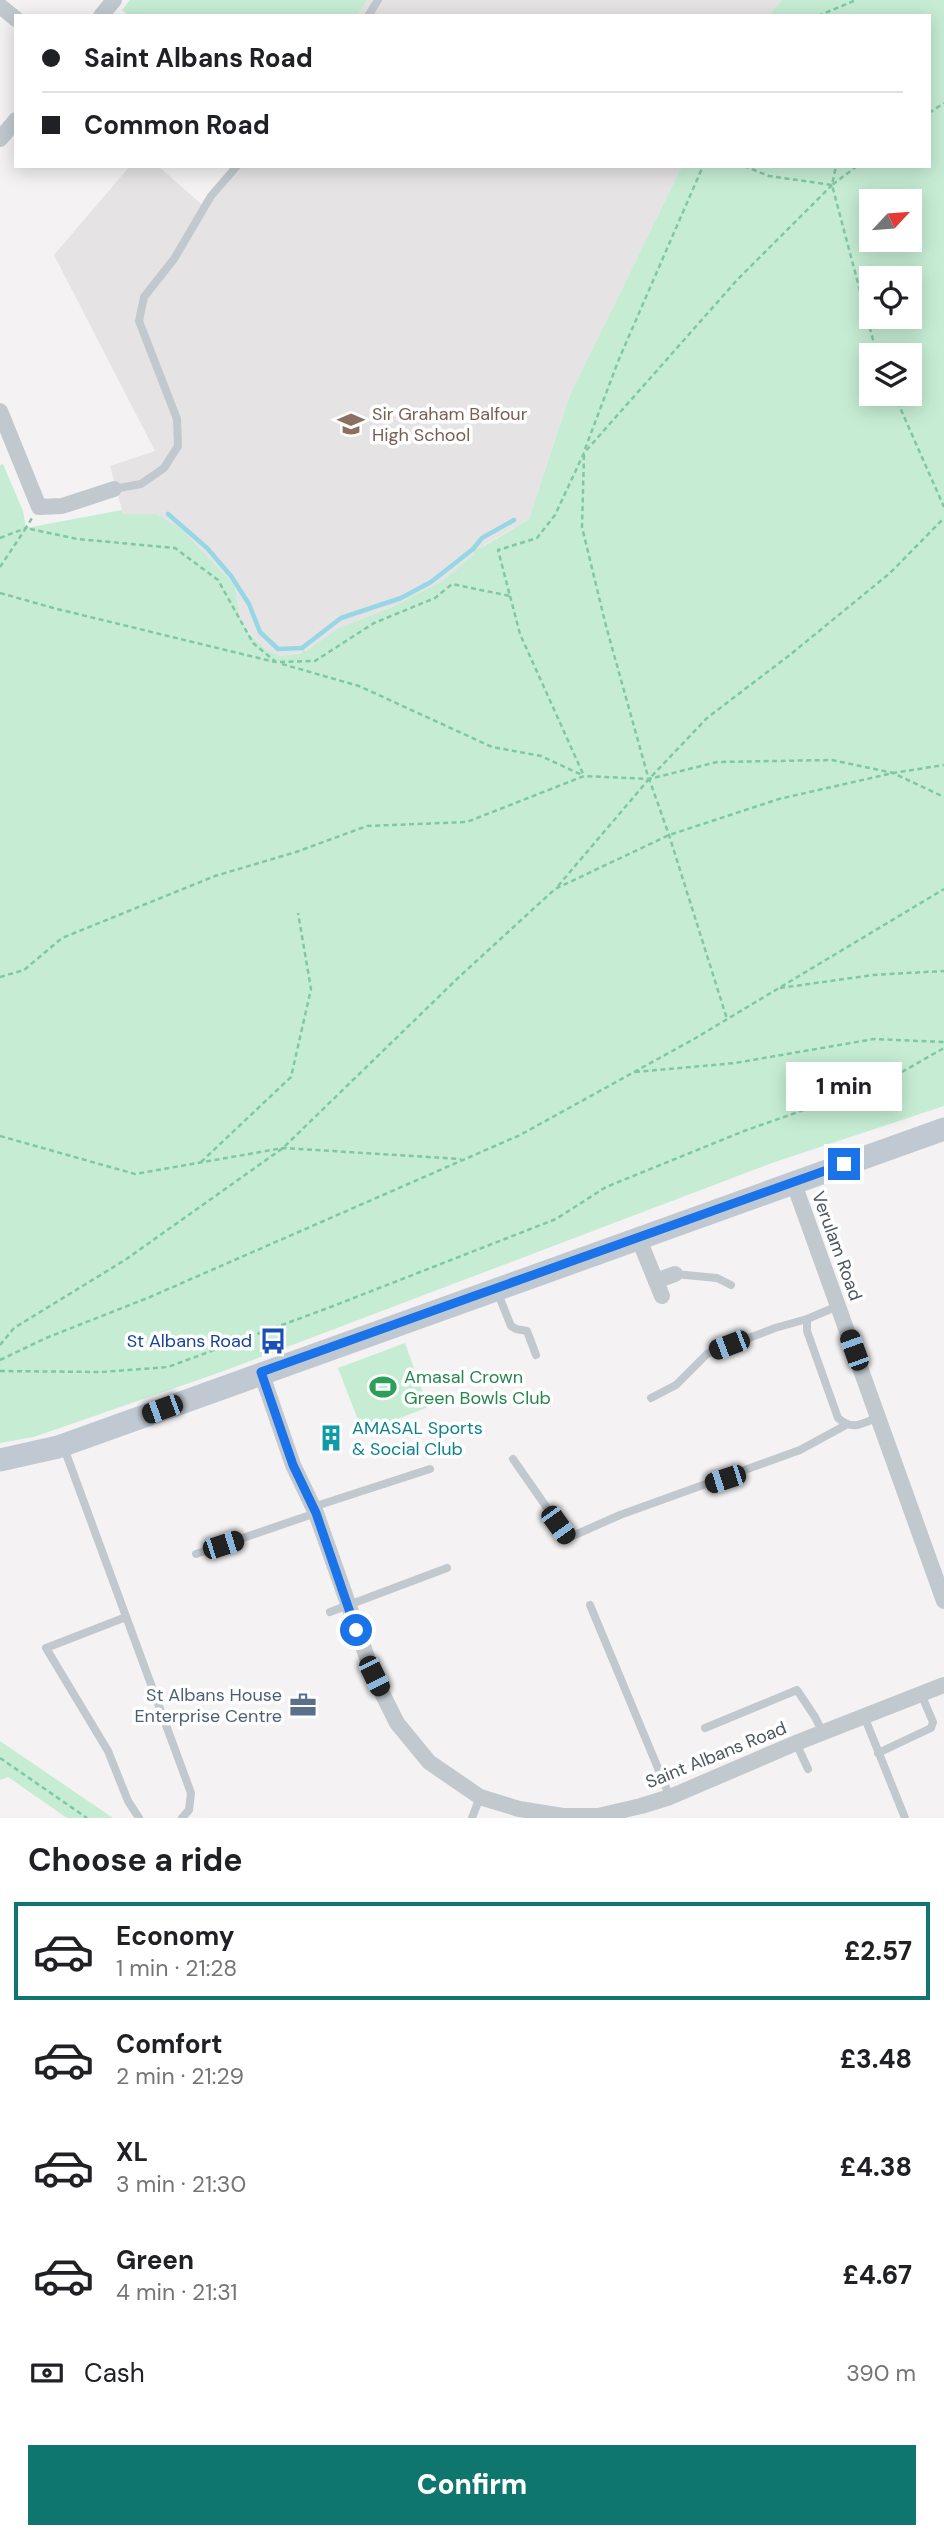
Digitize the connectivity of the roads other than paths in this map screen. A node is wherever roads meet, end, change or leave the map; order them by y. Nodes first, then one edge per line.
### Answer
1 (114, 0) edge
2 (0, 6) edge
3 (103, 14) edge
4 (14, 17) edge
5 (14, 122) edge
6 (0, 139) edge
7 (235, 168) edge
8 (0, 411) edge
9 (114, 489) joint
10 (944, 1129) edge
11 (793, 1181) junction
12 (638, 1237) junction
13 (675, 1274) joint
14 (732, 1285) dead end
15 (495, 1288) junction
16 (838, 1306) junction
17 (807, 1319) junction
18 (536, 1355) dead end
19 (261, 1372) junction
20 (651, 1398) dead end
21 (878, 1417) junction
22 (846, 1425) junction
23 (63, 1445) junction
24 (513, 1459) dead end
25 (0, 1461) edge
26 (430, 1469) dead end
27 (314, 1510) junction
28 (197, 1554) dead end
29 (447, 1568) dead end
30 (944, 1601) edge
31 (590, 1605) dead end
32 (348, 1606) junction
33 (330, 1612) dead end
34 (125, 1618) junction
35 (944, 1685) edge
36 (921, 1694) junction
37 (864, 1716) junction
38 (705, 1728) dead end
39 (823, 1732) junction
40 (796, 1743) junction
41 (878, 1753) junction
42 (808, 1769) dead end
43 (480, 1797) junction
44 (670, 1797) junction
45 (139, 1818) edge
46 (182, 1818) edge
47 (472, 1818) edge
48 (905, 1818) edge

1 - 3 street
2 - 4 street
5 - 6 street
7 - 9 lane
8 - 9 street
10 - 11 street
11 - 12 street
11 - 16 street, Verulam Road
12 - 13 street
12 - 15 street
13 - 14 lane
15 - 18 lane
15 - 19 street
16 - 17 lane
16 - 21 street, Verulam Road
17 - 20 lane
17 - 22 lane
19 - 23 street
19 - 27 street, Saint Albans Road
21 - 22 lane
21 - 30 street, Verulam Road
22 - 24 lane
23 - 25 street
23 - 34 lane
26 - 27 lane
27 - 28 lane
27 - 32 street, Saint Albans Road
29 - 32 lane
31 - 44 lane
32 - 33 lane
32 - 43 street, Saint Albans Road
34 - 45 lane
34 - 46 lane
35 - 36 street, Saint Albans Road
36 - 37 street, Saint Albans Road
36 - 41 lane
37 - 39 street, Saint Albans Road
37 - 41 lane
38 - 39 lane
39 - 40 street, Saint Albans Road
40 - 42 lane
40 - 44 street, Saint Albans Road
41 - 48 lane
43 - 44 street, Saint Albans Road
43 - 47 lane

